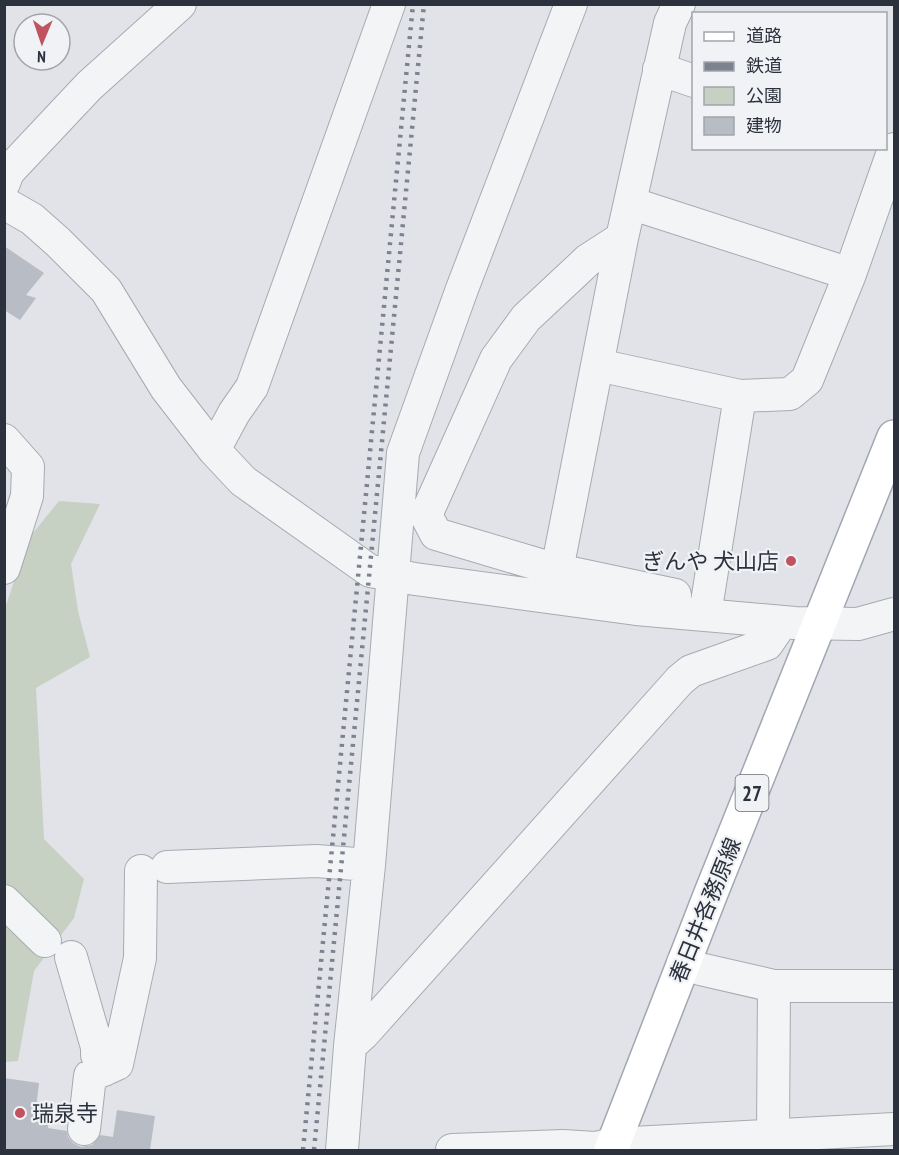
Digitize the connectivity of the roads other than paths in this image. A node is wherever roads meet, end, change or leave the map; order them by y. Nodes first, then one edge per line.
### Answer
1 (180, 4) edge
2 (389, 4) edge
3 (571, 4) edge
4 (679, 4) edge
5 (659, 69) junction
6 (692, 81) edge
7 (894, 148) edge
8 (5, 184) edge
9 (630, 202) junction
10 (622, 238) junction
11 (850, 273) junction
12 (598, 365) junction
13 (740, 396) junction
14 (894, 437) edge
15 (4, 440) edge
16 (214, 450) junction
17 (4, 568) edge
18 (557, 570) junction
19 (392, 574) junction
20 (707, 609) junction
21 (894, 614) edge
22 (782, 622) junction
23 (820, 625) junction
24 (369, 865) junction
25 (159, 869) junction
26 (4, 901) edge
27 (124, 958) dead end
28 (684, 963) junction
29 (774, 986) junction
30 (894, 986) edge
31 (350, 1046) junction
32 (92, 1057) junction
33 (84, 1129) dead end
34 (894, 1129) edge
35 (773, 1136) junction
36 (853, 1141) edge
37 (612, 1147) edge
38 (342, 1150) edge
39 (452, 1150) edge

1 - 8 street
2 - 16 street
3 - 19 street
4 - 5 street
5 - 6 street
5 - 9 street
7 - 11 street
8 - 16 street
9 - 10 street
9 - 11 street
10 - 12 street
10 - 18 street
11 - 13 street
12 - 13 street
12 - 18 street
13 - 20 street
14 - 23 main road, 春日井各務原線 / 27
15 - 17 street
16 - 19 street
18 - 20 street
19 - 20 street
19 - 24 street
20 - 22 street
21 - 23 street
22 - 23 street
22 - 31 street
23 - 28 main road, 春日井各務原線 / 27
24 - 25 street
24 - 31 street
25 - 27 street
25 - 32 street
26 - 32 street
28 - 29 street
28 - 37 main road, 春日井各務原線 / 27
29 - 30 street
29 - 35 street
31 - 38 street
32 - 33 street
34 - 36 street
35 - 36 street
35 - 37 street
37 - 39 street

